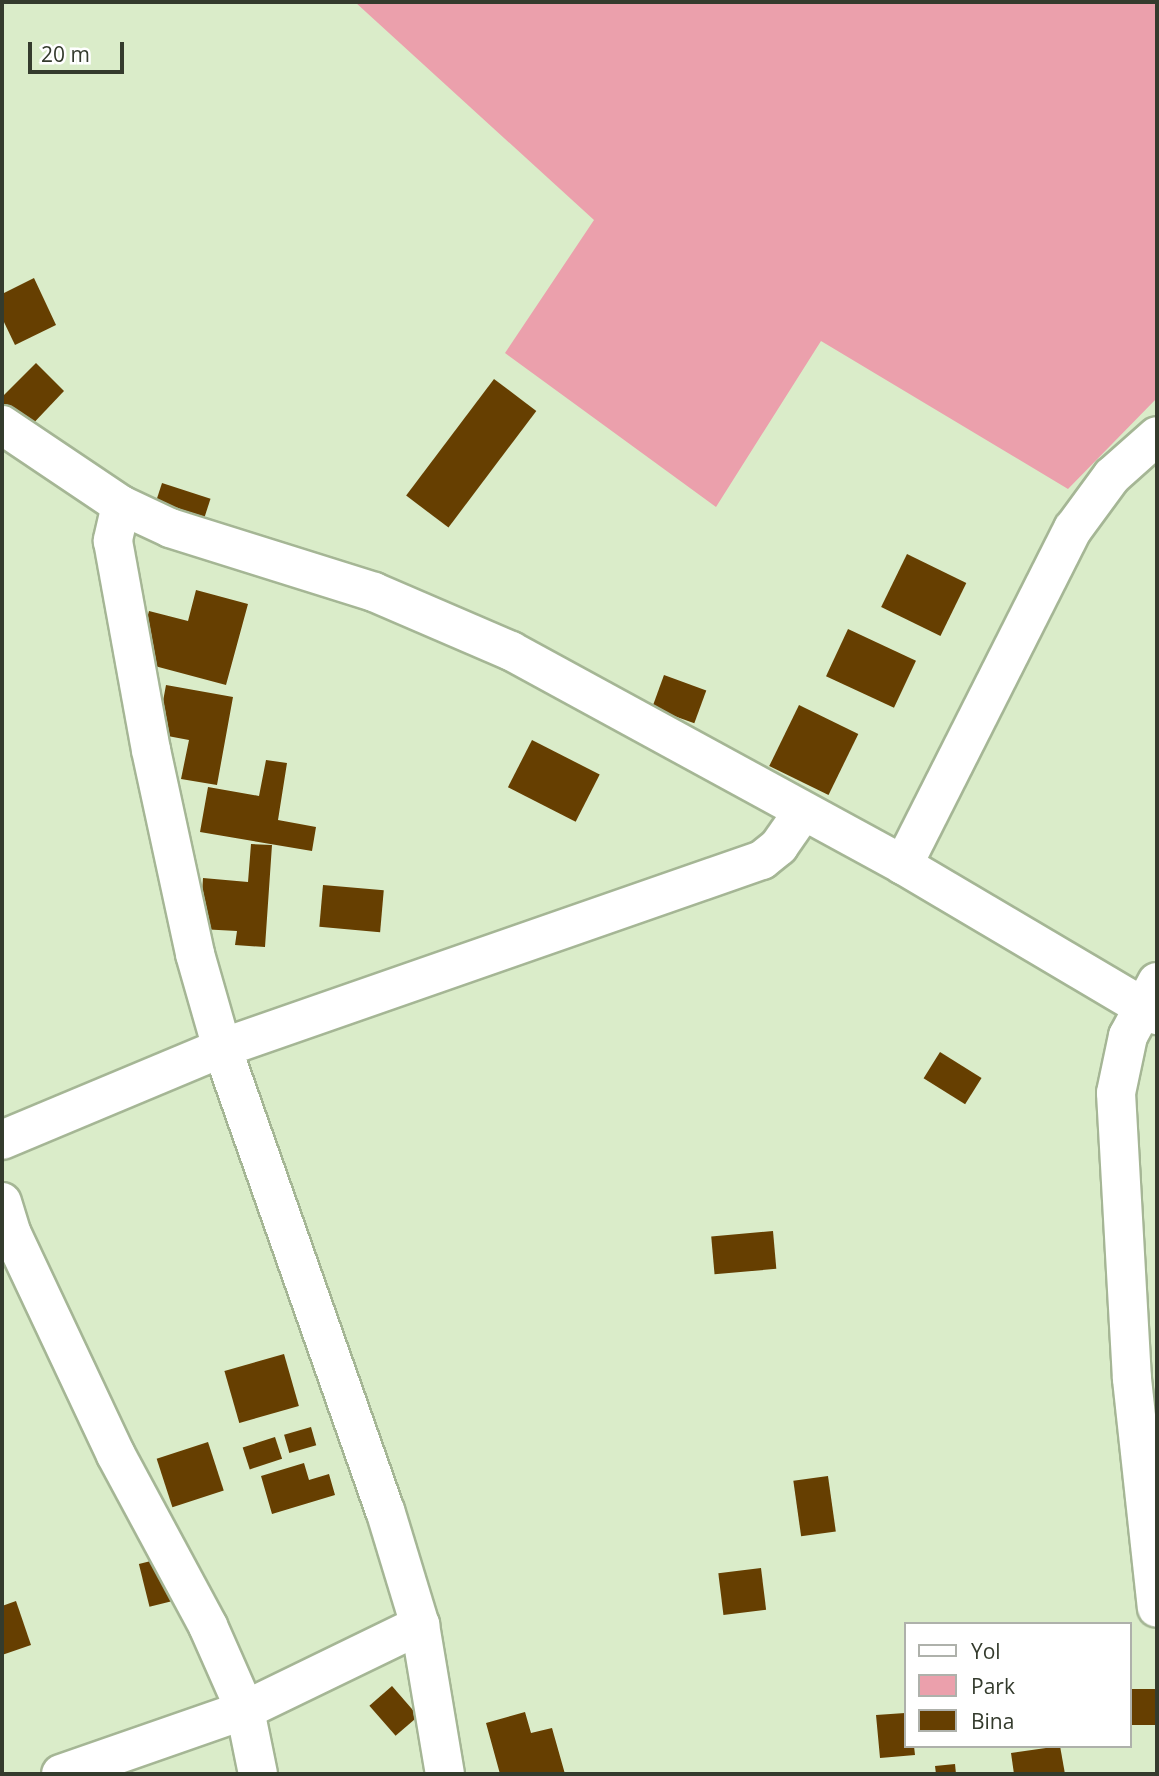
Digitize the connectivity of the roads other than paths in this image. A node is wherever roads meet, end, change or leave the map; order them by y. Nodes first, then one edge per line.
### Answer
1 (2, 425) edge
2 (1157, 436) edge
3 (121, 505) junction
4 (802, 813) junction
5 (903, 865) junction
6 (1152, 1001) edge
7 (222, 1048) junction
8 (2, 1140) edge
9 (2, 1202) edge
10 (1157, 1608) edge
11 (420, 1625) junction
12 (245, 1710) junction
13 (61, 1774) edge
14 (258, 1774) edge
15 (445, 1774) edge

1 - 3 street
2 - 5 street
3 - 4 street
3 - 7 street
4 - 5 street
4 - 7 street
5 - 6 street
6 - 10 street
7 - 8 street
7 - 11 street
9 - 12 street
11 - 12 street
11 - 15 street
12 - 13 street
12 - 14 street

